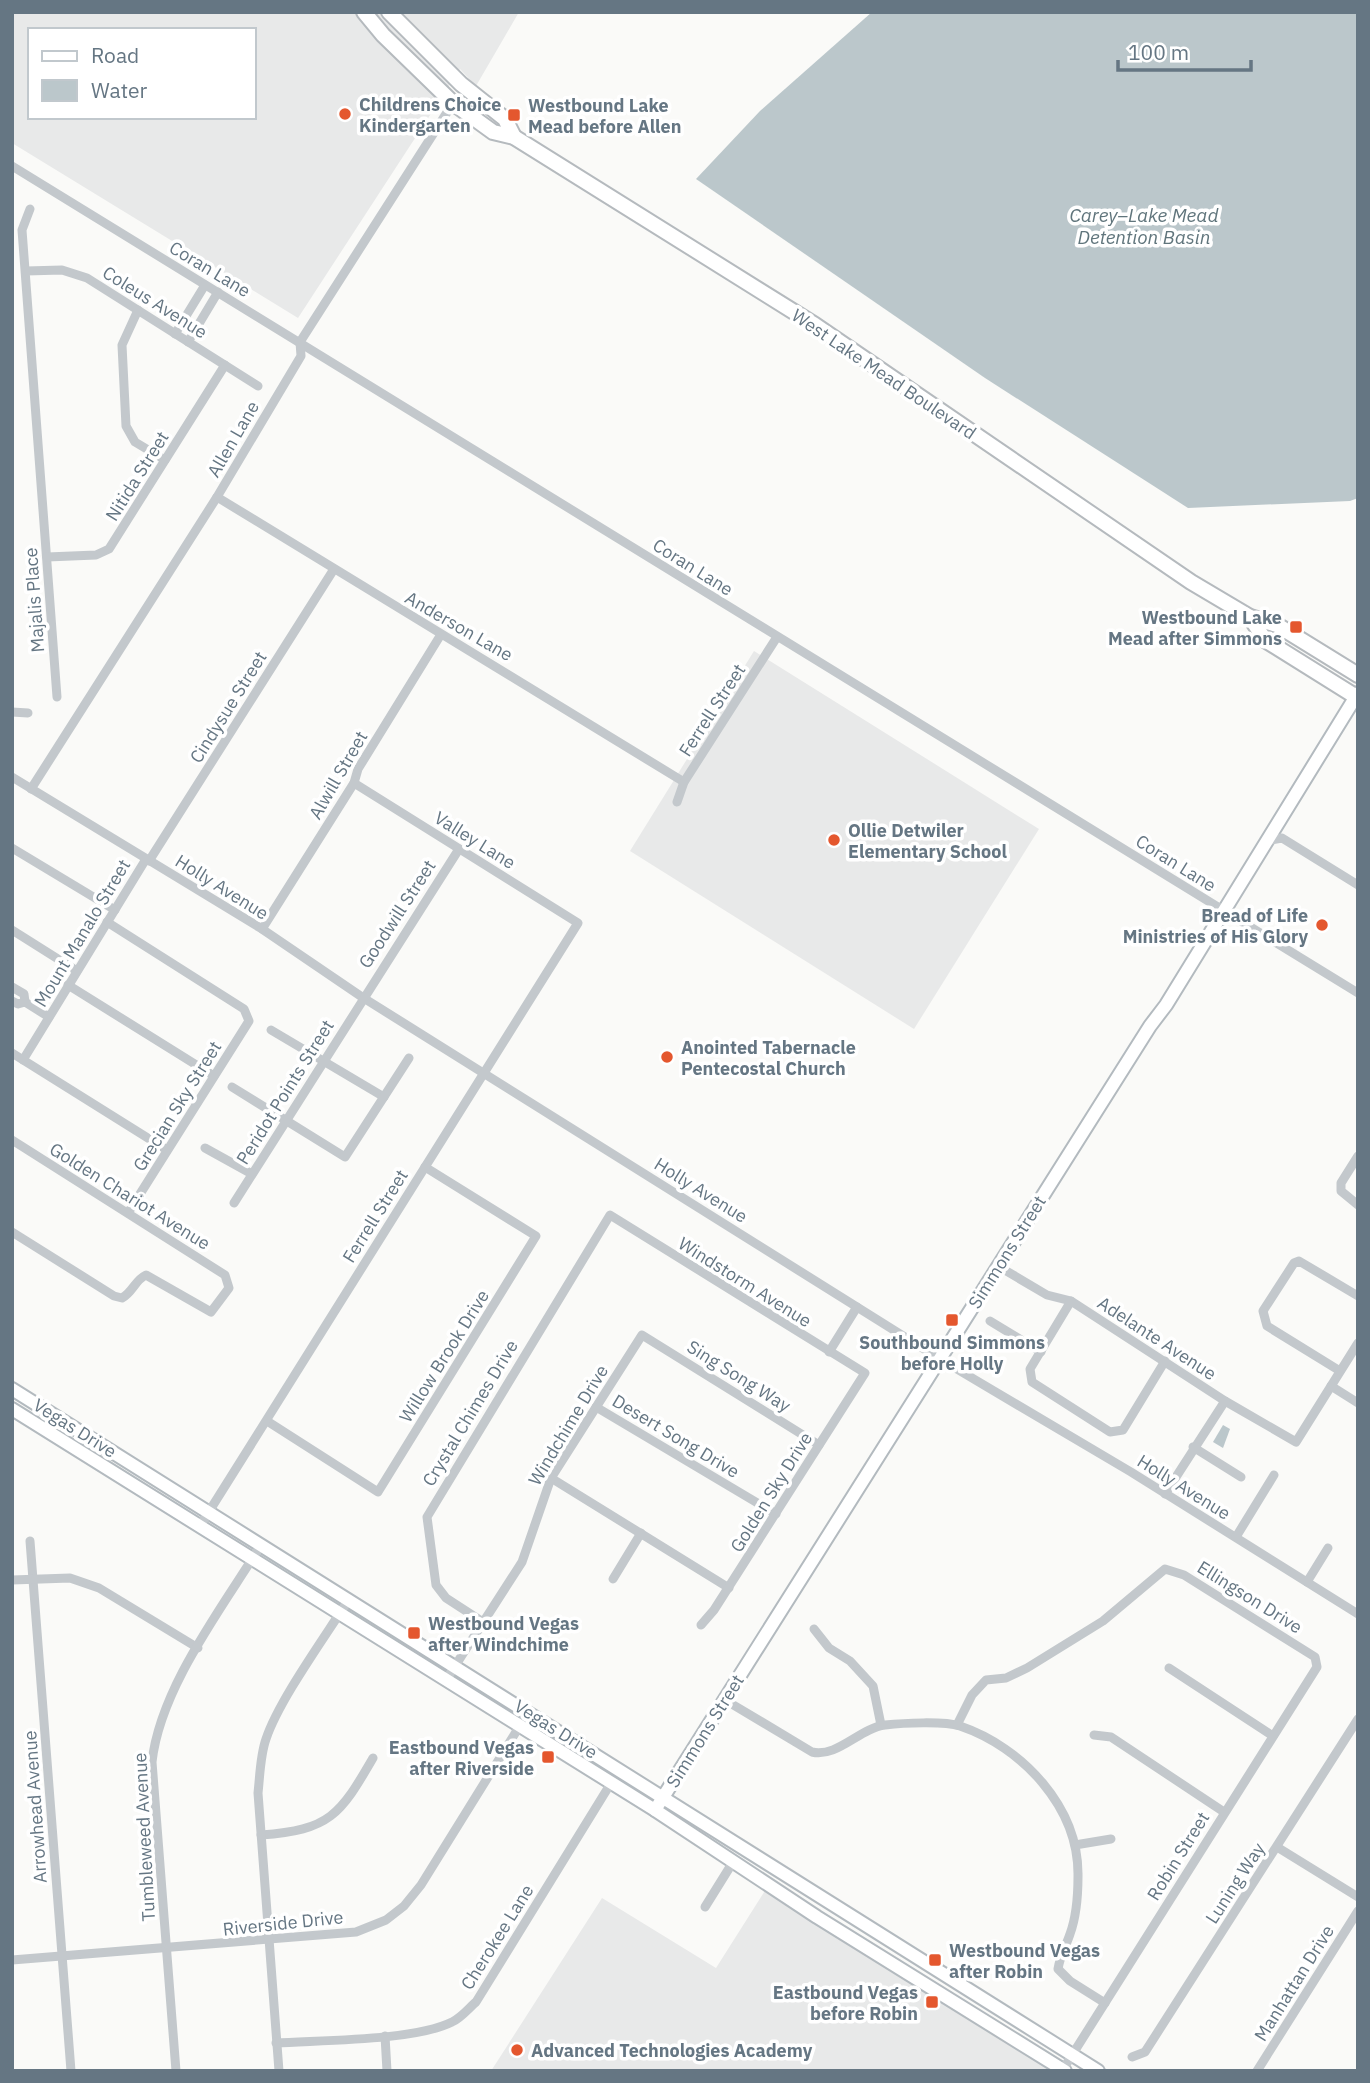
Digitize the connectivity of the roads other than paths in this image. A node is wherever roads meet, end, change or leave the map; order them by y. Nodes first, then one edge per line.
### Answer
1 (364, 12) edge
2 (389, 12) edge
3 (453, 103) junction
4 (514, 137) junction
5 (12, 166) edge
6 (30, 209) dead end
7 (26, 271) junction
8 (205, 285) junction
9 (218, 292) junction
10 (138, 310) junction
11 (175, 334) junction
12 (188, 342) junction
13 (300, 342) junction
14 (225, 365) junction
15 (258, 386) dead end
16 (165, 460) junction
17 (217, 497) junction
18 (47, 557) junction
19 (334, 569) junction
20 (1250, 617) junction
21 (440, 636) junction
22 (777, 637) junction
23 (1358, 675) edge
24 (1357, 696) edge
25 (57, 698) dead end
26 (12, 712) edge
27 (28, 713) dead end
28 (12, 778) edge
29 (684, 782) junction
30 (354, 783) junction
31 (31, 789) junction
32 (677, 802) dead end
33 (1266, 841) junction
34 (12, 848) edge
35 (459, 849) junction
36 (148, 860) junction
37 (1358, 885) edge
38 (115, 910) junction
39 (1223, 911) junction
40 (107, 922) junction
41 (578, 923) joint
42 (262, 929) junction
43 (12, 930) edge
44 (77, 971) junction
45 (68, 985) junction
46 (12, 987) edge
47 (1358, 993) edge
48 (362, 997) junction
49 (12, 1000) edge
50 (25, 1002) junction
51 (49, 1017) junction
52 (271, 1030) dead end
53 (12, 1053) edge
54 (409, 1058) dead end
55 (23, 1060) junction
56 (323, 1060) junction
57 (485, 1072) junction
58 (214, 1076) junction
59 (232, 1087) dead end
60 (384, 1097) junction
61 (286, 1120) junction
62 (12, 1140) edge
63 (205, 1148) dead end
64 (167, 1150) junction
65 (1358, 1156) edge
66 (425, 1167) junction
67 (252, 1174) junction
68 (234, 1203) dead end
69 (1358, 1205) edge
70 (128, 1213) junction
71 (610, 1215) joint
72 (12, 1232) edge
73 (998, 1266) junction
74 (1358, 1296) edge
75 (1071, 1301) junction
76 (857, 1307) junction
77 (990, 1321) dead end
78 (642, 1335) joint
79 (1358, 1343) edge
80 (829, 1352) junction
81 (1041, 1352) junction
82 (940, 1359) junction
83 (1165, 1361) junction
84 (1340, 1371) junction
85 (865, 1373) joint
86 (1331, 1386) junction
87 (12, 1389) edge
88 (1225, 1401) junction
89 (1358, 1403) edge
90 (596, 1407) junction
91 (12, 1409) edge
92 (267, 1421) junction
93 (819, 1445) junction
94 (1193, 1447) junction
95 (1273, 1475) dead end
96 (1241, 1477) dead end
97 (551, 1478) junction
98 (1165, 1494) junction
99 (209, 1512) junction
100 (776, 1514) junction
101 (200, 1526) junction
102 (641, 1534) junction
103 (1236, 1537) junction
104 (30, 1541) dead end
105 (261, 1545) junction
106 (1328, 1548) dead end
107 (252, 1559) junction
108 (33, 1579) junction
109 (613, 1579) dead end
110 (12, 1580) edge
111 (1307, 1582) junction
112 (729, 1588) junction
113 (349, 1599) junction
114 (340, 1614) junction
115 (1358, 1614) edge
116 (483, 1622) junction
117 (701, 1625) dead end
118 (814, 1629) dead end
119 (198, 1648) junction
120 (1315, 1657) joint
121 (456, 1665) junction
122 (1169, 1668) dead end
123 (446, 1680) junction
124 (725, 1700) junction
125 (528, 1712) junction
126 (1358, 1718) edge
127 (881, 1725) junction
128 (957, 1725) junction
129 (519, 1726) junction
130 (1094, 1735) dead end
131 (1273, 1736) junction
132 (373, 1758) dead end
133 (611, 1783) junction
134 (664, 1796) junction
135 (655, 1810) junction
136 (1224, 1812) junction
137 (261, 1835) junction
138 (1111, 1839) dead end
139 (1075, 1845) junction
140 (1277, 1847) junction
141 (733, 1862) junction
142 (1358, 1897) edge
143 (705, 1908) dead end
144 (1358, 1911) edge
145 (270, 1941) junction
146 (890, 1941) junction
147 (166, 1949) junction
148 (880, 1956) junction
149 (63, 1958) junction
150 (12, 1960) edge
151 (1105, 2003) junction
152 (385, 2036) junction
153 (276, 2043) junction
154 (1072, 2055) junction
155 (1132, 2057) dead end
156 (1063, 2070) edge
157 (71, 2071) edge
158 (176, 2071) edge
159 (278, 2071) edge
160 (387, 2071) edge
161 (1098, 2071) edge
162 (1257, 2071) edge

1 - 3 main road, West Lake Mead Boulevard
2 - 4 main road, West Lake Mead Boulevard
3 - 4 main road, West Lake Mead Boulevard
3 - 13 street, Allen Lane
4 - 20 main road, West Lake Mead Boulevard
5 - 8 street, Coran Lane
6 - 7 street, Majalis Place
7 - 10 street, Coleus Avenue
7 - 18 street, Majalis Place
8 - 9 street, Coran Lane
8 - 11 street
9 - 12 street
9 - 13 street, Coran Lane
10 - 11 street, Coleus Avenue
10 - 16 street
11 - 12 street, Coleus Avenue
12 - 14 street, Coleus Avenue
13 - 17 street, Allen Lane
13 - 22 street, Coran Lane
14 - 15 street, Coleus Avenue
14 - 16 street, Nitida Street
16 - 18 street, Nitida Street
17 - 19 street, Anderson Lane
17 - 31 street, Allen Lane
18 - 25 street, Majalis Place
19 - 21 street, Anderson Lane
19 - 36 street, Cindysue Street
20 - 23 main road, West Lake Mead Boulevard
20 - 24 main road, West Lake Mead Boulevard
21 - 29 street, Anderson Lane
21 - 30 street, Alwill Street
22 - 29 street, Ferrell Street
22 - 39 street, Coran Lane
24 - 33 main road, Simmons Street
26 - 27 street
28 - 31 street, Holly Avenue
29 - 32 street, Ferrell Street
30 - 35 street, Valley Lane
30 - 42 street, Alwill Street
31 - 36 street, Holly Avenue
33 - 37 street
33 - 39 main road, Simmons Street
34 - 38 street
35 - 41 street, Valley Lane
35 - 48 street, Goodwill Street
36 - 38 street, Mount Manalo Street
36 - 42 street, Holly Avenue
38 - 40 street, Mount Manalo Street
39 - 47 street, Coran Lane
39 - 73 main road, Simmons Street
40 - 44 street, Mount Manalo Street
40 - 58 street, Grecian Sky Street
41 - 57 street, Ferrell Street
42 - 48 street, Holly Avenue
43 - 44 street
44 - 45 street, Mount Manalo Street
45 - 51 street, Mount Manalo Street
45 - 58 street
46 - 50 street
48 - 56 street, Peridot Points Street
48 - 57 street, Holly Avenue
49 - 50 street
50 - 51 street
51 - 55 street, Mount Manalo Street
52 - 56 street
53 - 55 street
54 - 60 street
55 - 64 street
56 - 60 street
56 - 61 street, Peridot Points Street
57 - 66 street, Ferrell Street
57 - 76 street, Holly Avenue
58 - 64 street, Grecian Sky Street
59 - 61 street
60 - 61 street
61 - 67 street, Peridot Points Street
62 - 70 street, Golden Chariot Avenue
63 - 67 street
64 - 70 street, Grecian Sky Street
65 - 69 street
66 - 92 street, Ferrell Street
66 - 92 street, Willow Brook Drive
67 - 68 street, Peridot Points Street
70 - 72 street, Golden Chariot Avenue
71 - 80 street, Windstorm Avenue
71 - 116 street, Crystal Chimes Drive
73 - 75 street, Adelante Avenue
73 - 82 main road, Simmons Street
74 - 84 street
75 - 81 street
75 - 83 street, Adelante Avenue
76 - 80 street
76 - 82 street, Holly Avenue
77 - 81 street
78 - 90 street, Windchime Drive
78 - 93 street, Sing Song Way
79 - 84 street
80 - 85 street, Windstorm Avenue
81 - 83 street
82 - 98 street, Holly Avenue
82 - 124 main road, Simmons Street
83 - 88 street, Adelante Avenue
84 - 86 street
85 - 93 street, Golden Sky Drive
86 - 88 street, Adelante Avenue
86 - 89 street
87 - 99 main road, Vegas Drive
88 - 94 street
90 - 97 street, Windchime Drive
90 - 100 street, Desert Song Drive
91 - 101 main road, Vegas Drive
92 - 99 street, Ferrell Street
93 - 100 street, Golden Sky Drive
94 - 96 street
94 - 98 street
95 - 103 street
97 - 102 street
97 - 116 street, Windchime Drive
98 - 103 street, Holly Avenue
99 - 101 street, Ferrell Street
99 - 105 main road, Vegas Drive
100 - 112 street, Golden Sky Drive
101 - 107 main road, Vegas Drive
102 - 109 street
102 - 112 street
103 - 111 street, Holly Avenue
104 - 108 street, Arrowhead Avenue
105 - 107 street, Tumbleweed Avenue
105 - 113 main road, Vegas Drive
106 - 111 street
107 - 114 main road, Vegas Drive
107 - 119 street, Tumbleweed Avenue
108 - 110 street
108 - 119 street
108 - 149 street, Arrowhead Avenue
111 - 115 street, Holly Avenue
112 - 117 street, Golden Sky Drive
113 - 114 street
113 - 121 main road, Vegas Drive
114 - 123 main road, Vegas Drive
114 - 137 street
116 - 121 street, Windchime Drive
118 - 127 street
119 - 147 street, Tumbleweed Avenue
120 - 128 street, Ellingson Drive
120 - 131 street, Robin Street
121 - 123 street, Windchime Drive
121 - 125 main road, Vegas Drive
122 - 131 street
123 - 129 main road, Vegas Drive
124 - 127 street
124 - 134 main road, Simmons Street
125 - 129 street, Riverside Drive
125 - 134 main road, Vegas Drive
126 - 140 street, Luning Way
127 - 128 street
128 - 139 street
129 - 133 main road, Vegas Drive
129 - 145 street, Riverside Drive
130 - 136 street
131 - 136 street, Robin Street
132 - 137 street
133 - 135 main road, Vegas Drive
133 - 152 street, Cherokee Lane
134 - 135 main road, Simmons Street
134 - 146 main road, Vegas Drive
135 - 141 main road, Vegas Drive
136 - 151 street, Robin Street
137 - 145 street
138 - 139 street
139 - 151 street
140 - 142 street
140 - 155 street, Luning Way
141 - 143 street
141 - 148 main road, Vegas Drive
144 - 162 street, Manhattan Drive
145 - 147 street, Riverside Drive
145 - 153 street
146 - 148 main road
146 - 154 main road, Vegas Drive
147 - 149 street, Riverside Drive
147 - 158 street, Tumbleweed Avenue
148 - 156 main road, Vegas Drive
149 - 150 street, Riverside Drive
149 - 157 street, Arrowhead Avenue
151 - 154 street, Robin Street
152 - 153 street, Cherokee Lane
152 - 160 street
153 - 159 street
154 - 156 street, Robin Street
154 - 161 main road, Vegas Drive

